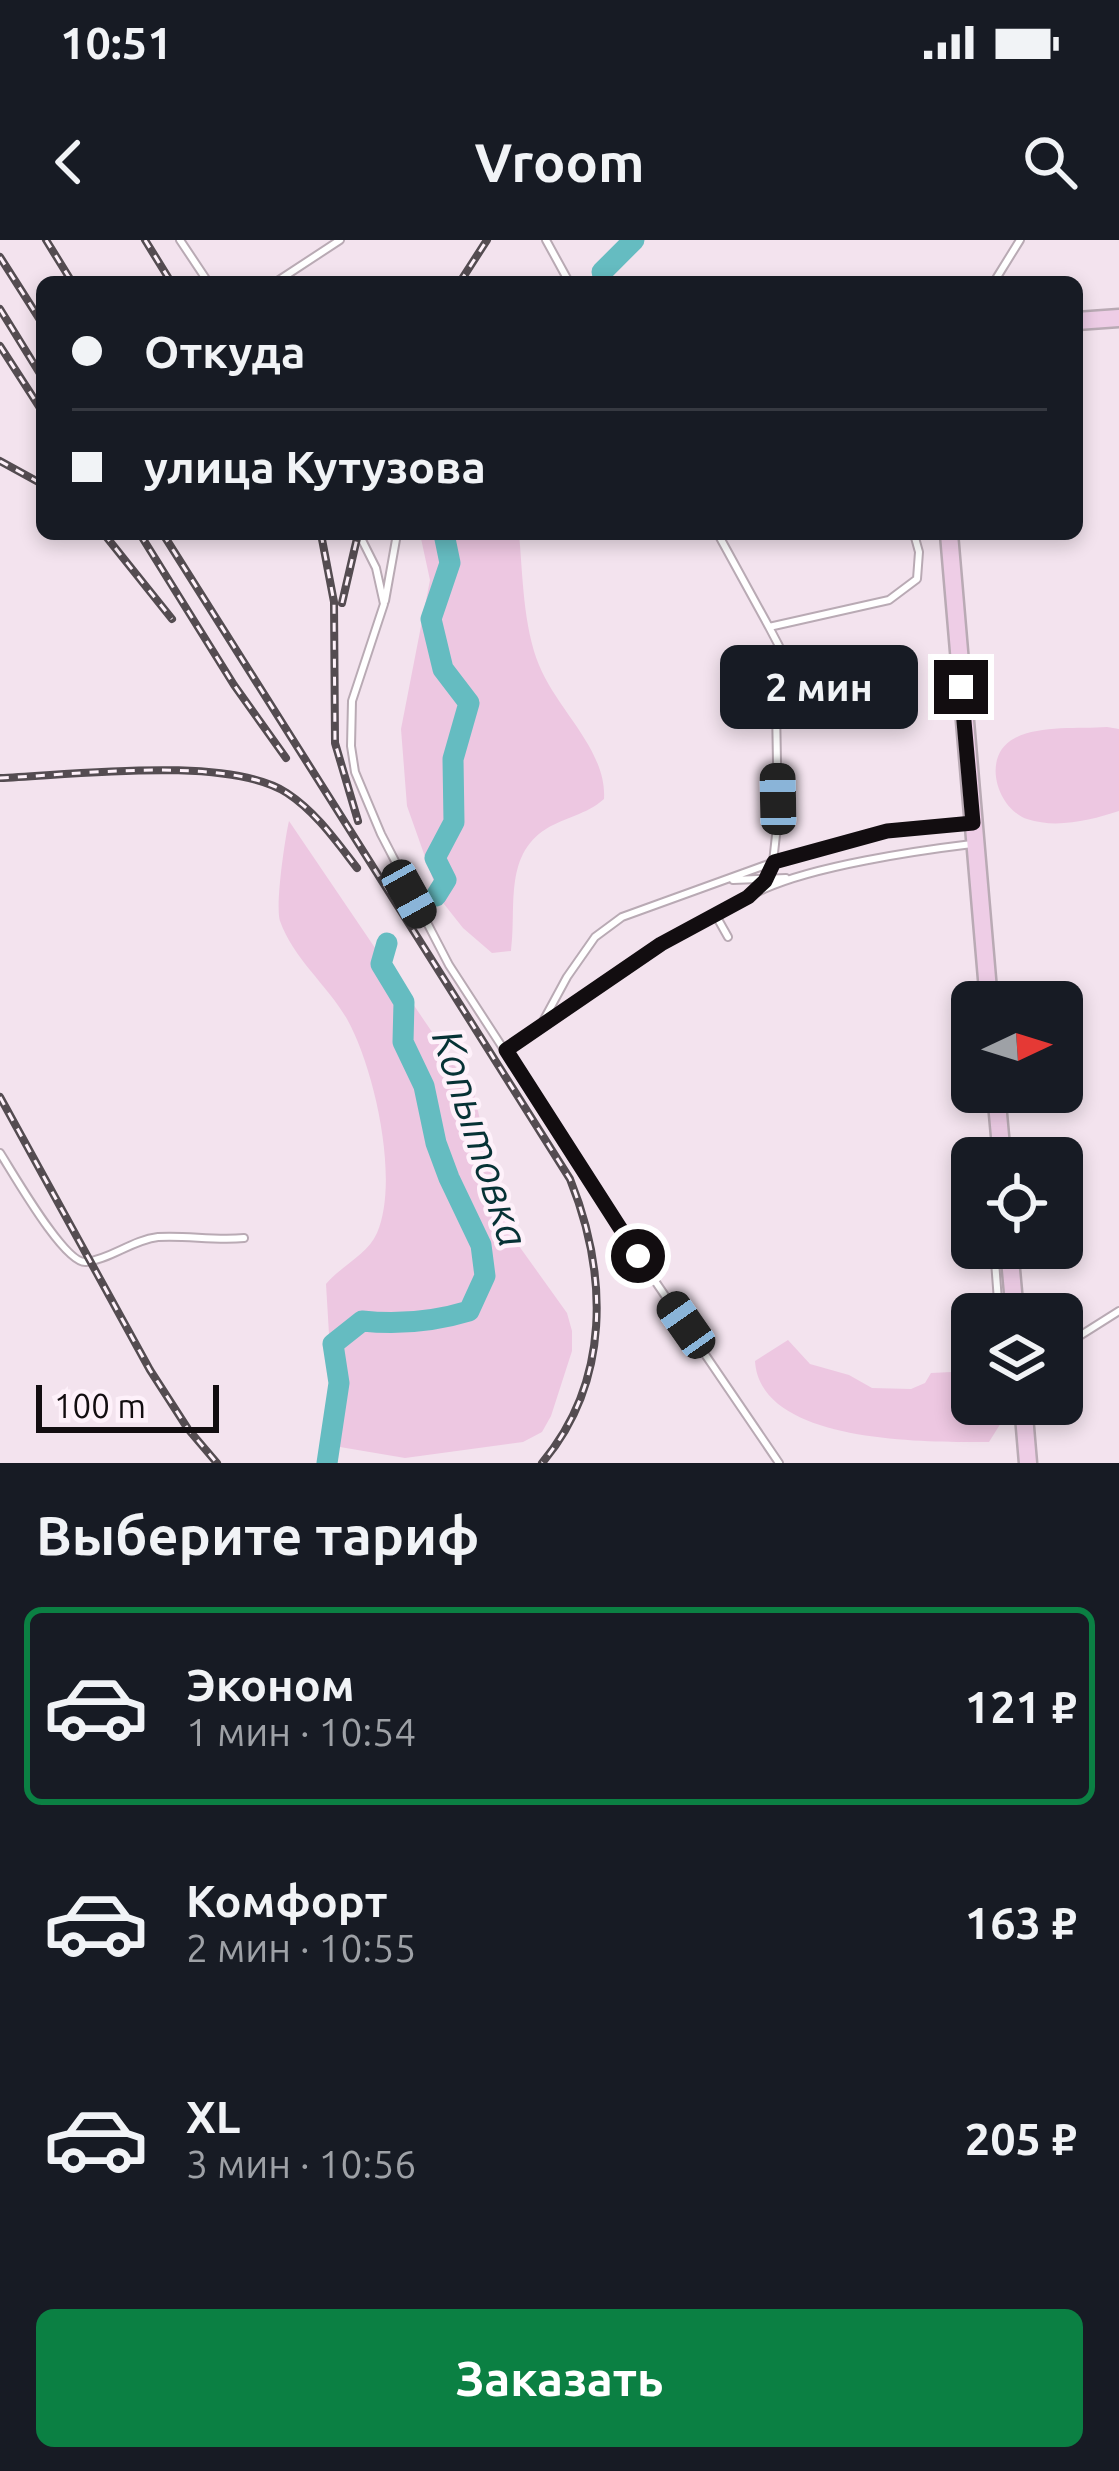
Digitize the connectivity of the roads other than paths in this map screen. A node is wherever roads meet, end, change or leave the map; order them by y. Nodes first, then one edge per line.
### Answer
1 (180, 240) edge
2 (340, 240) edge
3 (546, 240) edge
4 (1020, 240) edge
5 (204, 276) edge
6 (285, 276) edge
7 (566, 276) edge
8 (998, 276) edge
9 (1119, 318) edge
10 (1083, 321) edge
11 (363, 540) edge
12 (396, 540) edge
13 (724, 540) edge
14 (916, 540) edge
15 (949, 540) edge
16 (384, 604) junction
17 (769, 627) junction
18 (973, 823) junction
19 (975, 844) junction
20 (774, 862) junction
21 (796, 877) junction
22 (766, 878) junction
23 (724, 880) junction
24 (748, 897) junction
25 (715, 914) junction
26 (728, 937) dead end
27 (986, 981) edge
28 (541, 1024) junction
29 (506, 1050) junction
30 (0, 1153) edge
31 (244, 1238) dead end
32 (1119, 1311) edge
33 (1083, 1334) edge
34 (1025, 1425) edge
35 (779, 1463) edge
36 (1028, 1463) edge

1 - 5 lane
2 - 6 lane
3 - 7 lane
4 - 8 lane
9 - 10 street
11 - 16 lane
12 - 16 lane
13 - 17 lane
14 - 17 lane
15 - 18 street
16 - 29 lane
17 - 20 lane
18 - 19 street
18 - 20 lane
19 - 21 lane
19 - 27 street
20 - 22 lane
20 - 23 lane
21 - 22 lane
21 - 24 lane
22 - 23 lane
22 - 24 lane
23 - 28 lane
24 - 25 lane
25 - 26 lane
25 - 28 lane
28 - 29 lane
29 - 35 lane
30 - 31 lane
32 - 33 lane
34 - 36 street

